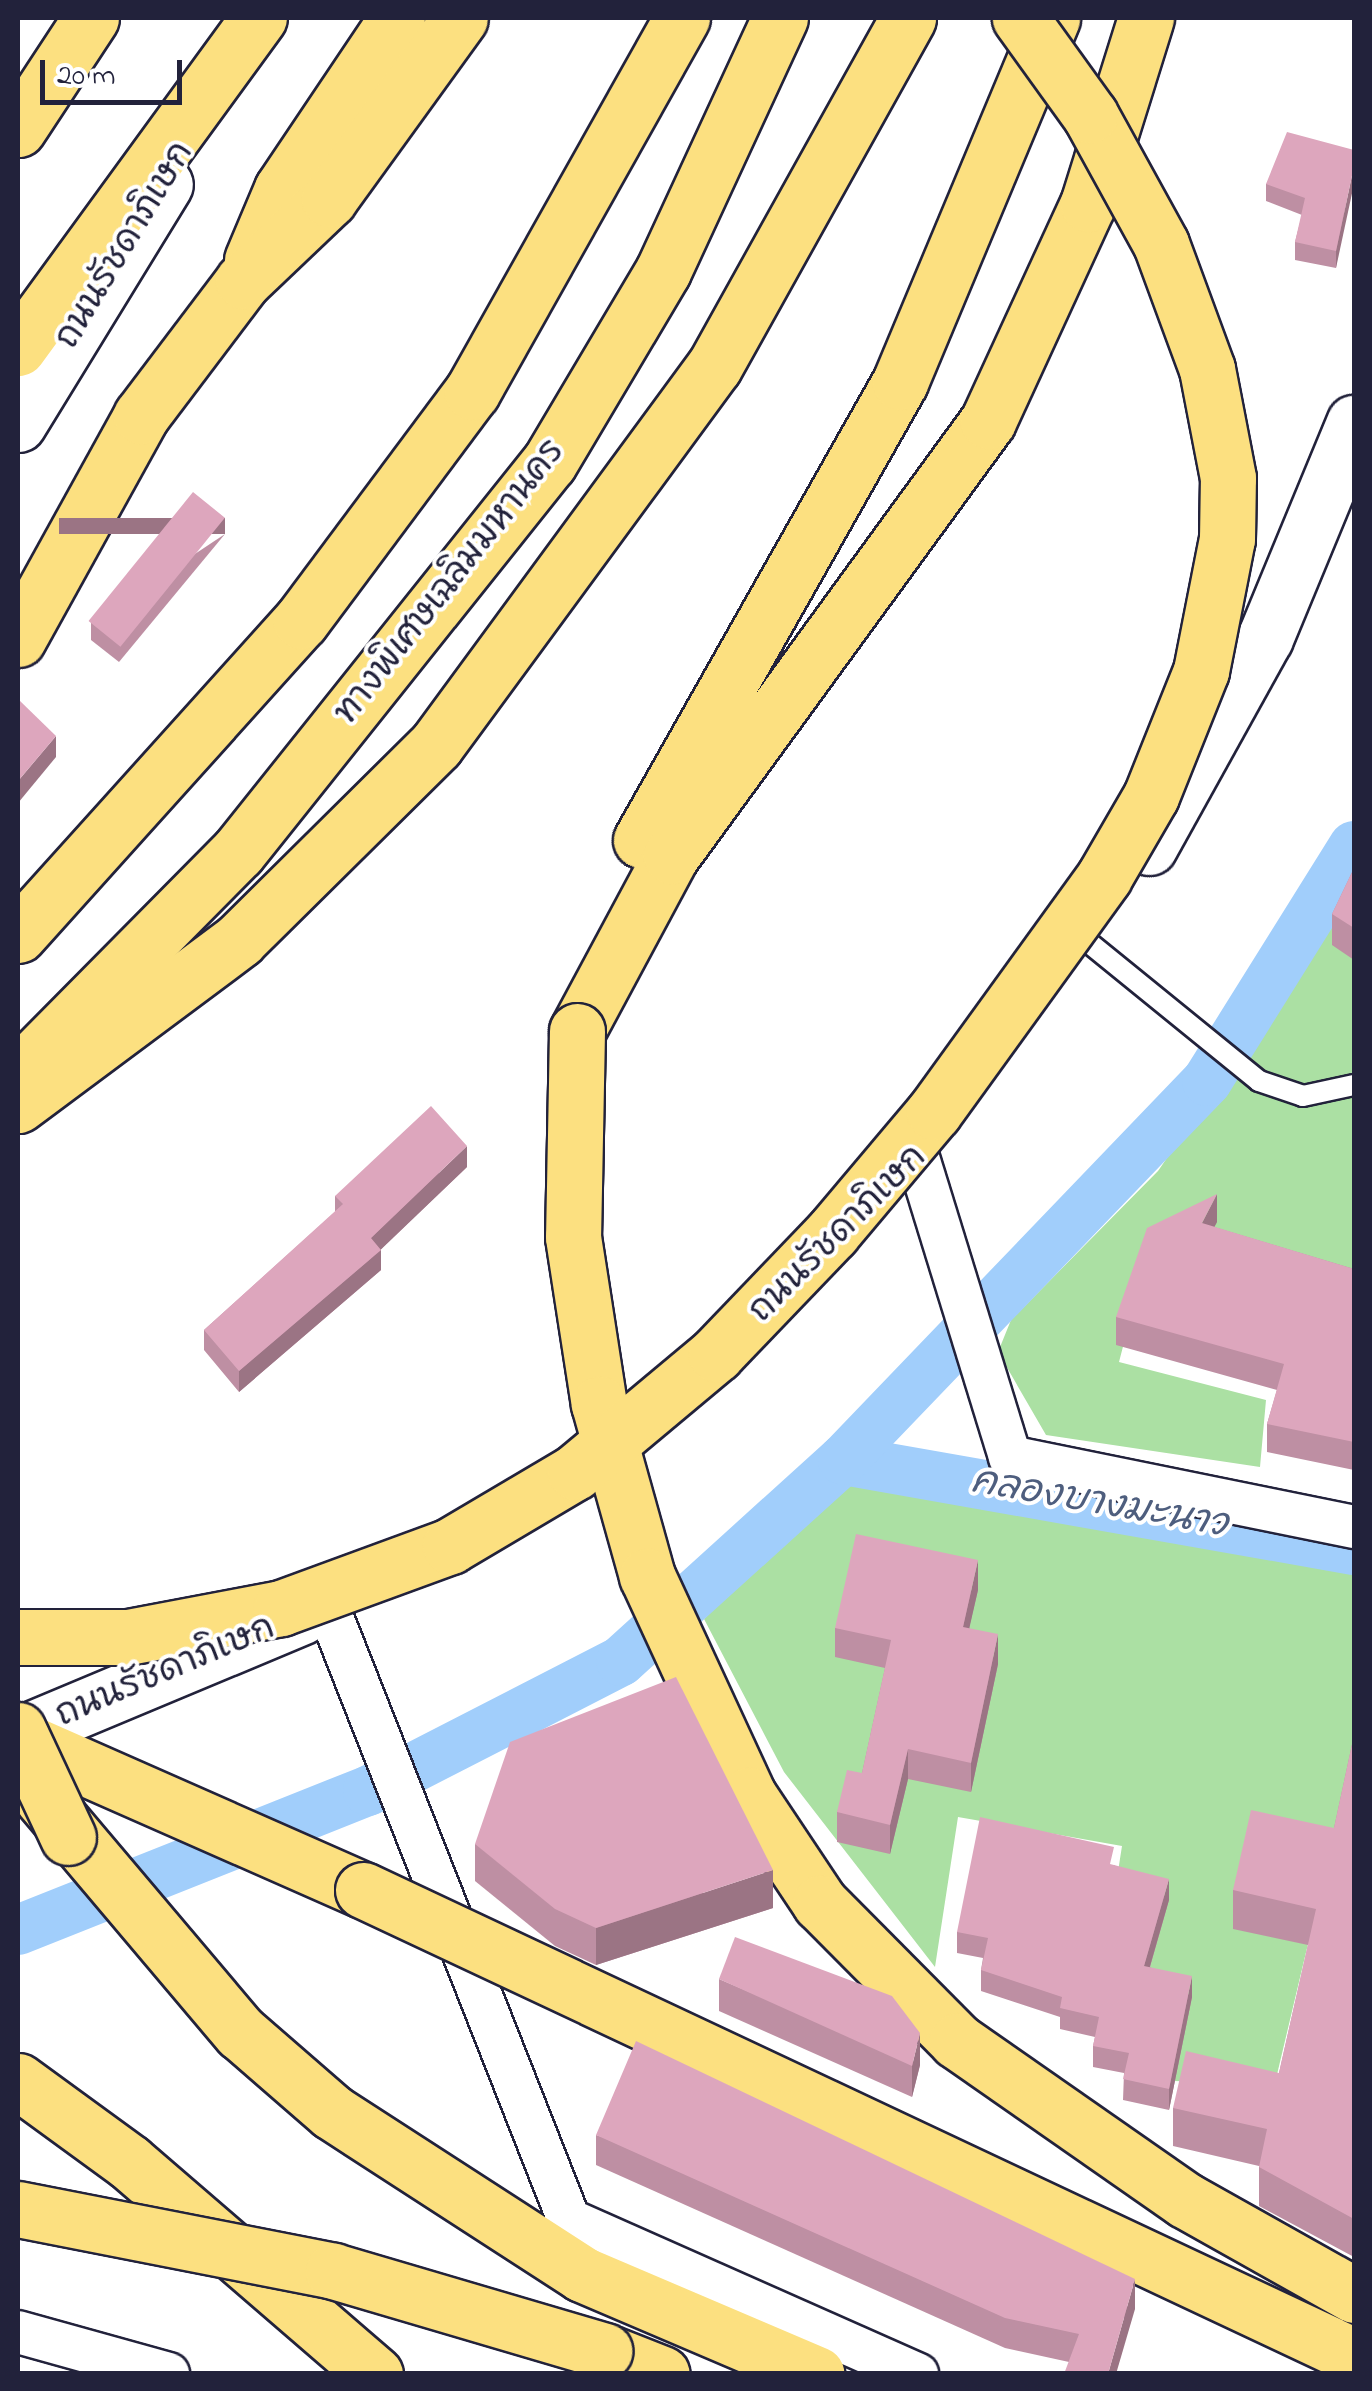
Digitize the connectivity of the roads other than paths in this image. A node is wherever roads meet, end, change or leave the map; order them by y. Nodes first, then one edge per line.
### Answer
1 (91, 18) edge
2 (259, 18) edge
3 (266, 18) edge
4 (460, 18) edge
5 (682, 18) edge
6 (780, 18) edge
7 (908, 18) edge
8 (1020, 18) edge
9 (1052, 18) edge
10 (1146, 18) edge
11 (402, 41) edge
12 (18, 129) edge
13 (18, 348) edge
14 (1354, 423) edge
15 (18, 424) edge
16 (18, 639) edge
17 (18, 935) edge
18 (1088, 942) junction
19 (578, 1031) junction
20 (18, 1074) edge
21 (1354, 1085) edge
22 (18, 1104) edge
23 (918, 1161) junction
24 (1354, 1528) edge
25 (327, 1605) junction
26 (18, 1637) edge
27 (18, 1735) edge
28 (18, 1760) edge
29 (68, 1838) junction
30 (18, 2081) edge
31 (18, 2209) edge
32 (1354, 2295) edge
33 (18, 2332) edge
34 (1354, 2356) edge
35 (168, 2374) edge
36 (374, 2374) edge
37 (662, 2374) edge
38 (817, 2374) edge
39 (917, 2374) edge

1 - 12 highway
2 - 13 highway
3 - 15 main road, ถนนรัชดาภิเษก
4 - 11 highway
5 - 17 highway
6 - 20 highway, ทางพิเศษเฉลิมมหานคร
7 - 22 highway
8 - 26 highway, bridge
9 - 19 highway
10 - 19 highway
11 - 16 highway
14 - 18 main road, ถนนรัชดาภิเษก
18 - 21 lane
18 - 23 main road, ถนนรัชดาภิเษก
19 - 32 highway, bridge
23 - 24 street
23 - 25 main road, ถนนรัชดาภิเษก
25 - 27 main road, ถนนรัชดาภิเษก
25 - 39 street
27 - 29 highway, bridge
27 - 34 highway, bridge
28 - 29 highway, bridge
29 - 38 highway
30 - 36 highway
31 - 37 highway, bridge
33 - 35 street

